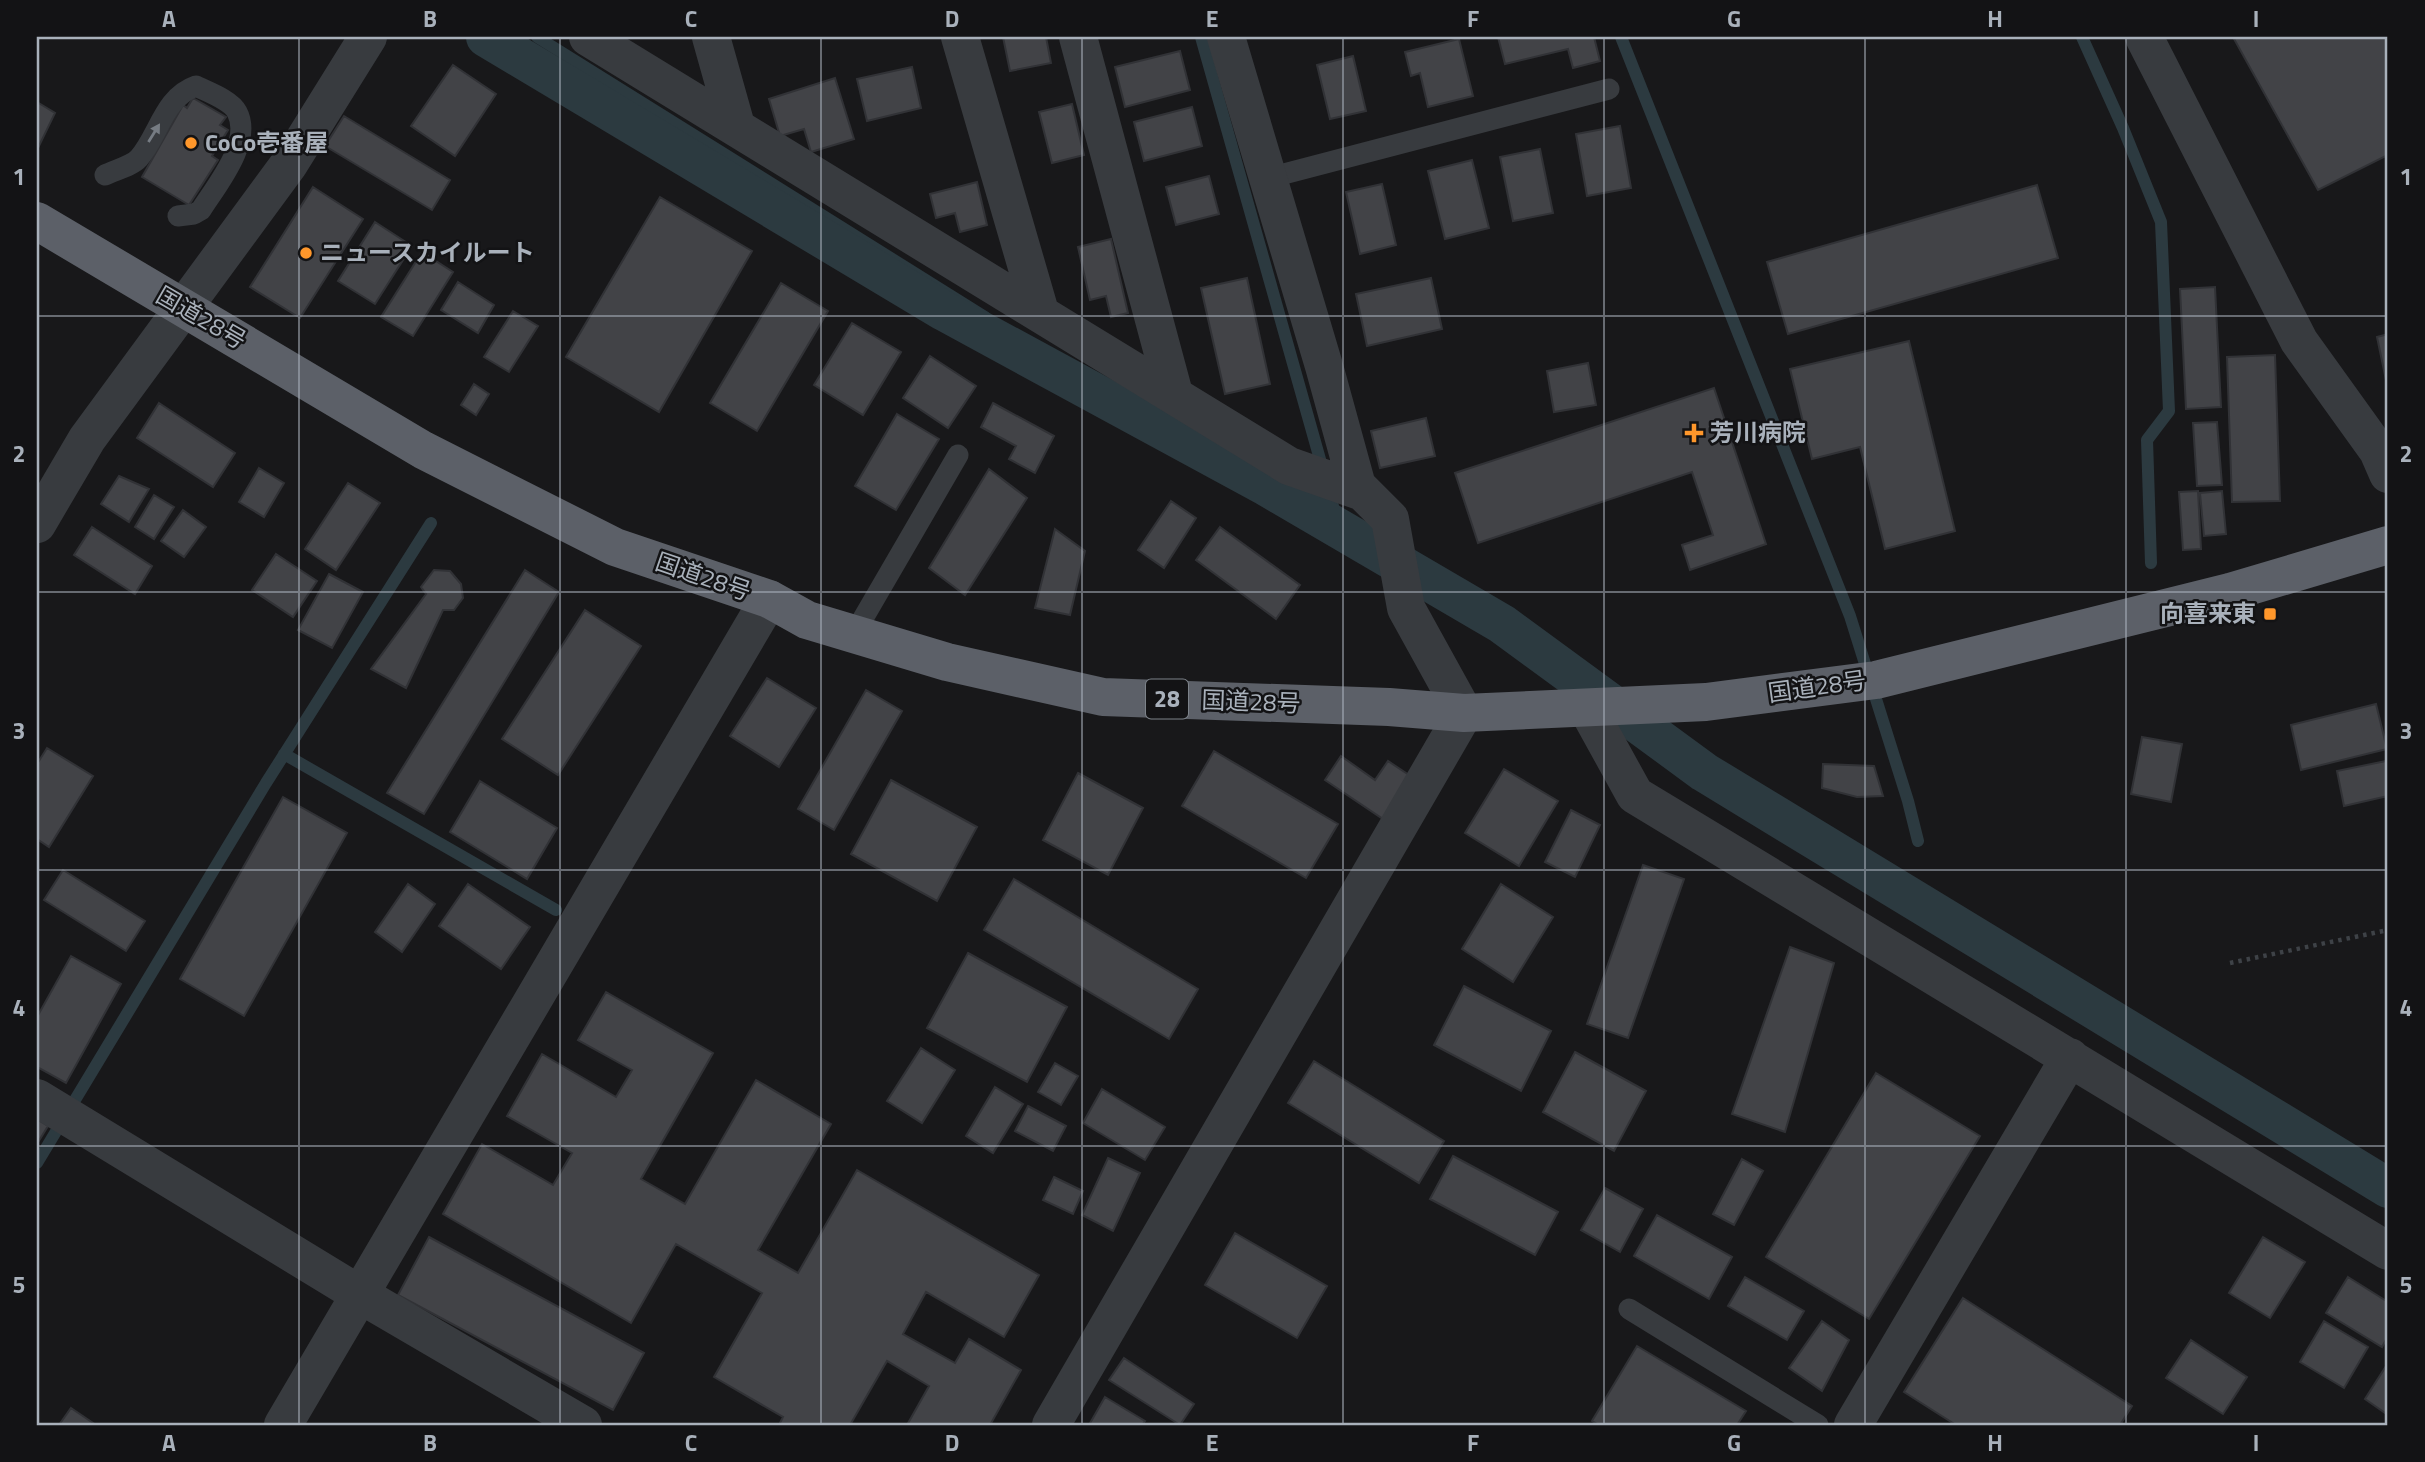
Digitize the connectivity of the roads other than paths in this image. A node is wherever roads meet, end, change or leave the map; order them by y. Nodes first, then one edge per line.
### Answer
1 (368, 37) edge
2 (588, 37) edge
3 (711, 37) edge
4 (960, 37) edge
5 (1078, 37) edge
6 (1226, 37) edge
7 (2144, 37) edge
8 (1609, 89) dead end
9 (736, 126) junction
10 (105, 175) dead end
11 (1268, 178) junction
12 (178, 216) dead end
13 (37, 221) edge
14 (183, 309) junction
15 (1040, 312) junction
16 (1174, 394) junction
17 (958, 455) dead end
18 (2388, 474) edge
19 (1363, 492) junction
20 (37, 524) edge
21 (2388, 545) edge
22 (769, 599) junction
23 (854, 634) junction
24 (1587, 708) junction
25 (1464, 713) junction
26 (2070, 1057) junction
27 (37, 1098) edge
28 (2388, 1251) edge
29 (359, 1294) junction
30 (1629, 1309) dead end
31 (283, 1425) edge
32 (583, 1425) edge
33 (1051, 1425) edge
34 (1818, 1425) edge
35 (1853, 1425) edge

1 - 14 street
2 - 9 street
3 - 9 street
4 - 15 street
5 - 16 street
6 - 11 street
7 - 18 street
8 - 11 lane
9 - 15 street
10 -> 12 lane
11 - 19 street
13 - 14 highway, 国道28号 / 28
14 - 20 street
14 - 22 highway, 国道28号 / 28
15 - 16 street
16 - 19 street
17 - 23 lane
19 - 25 street
21 - 24 highway, 国道28号 / 28
22 - 23 highway, 国道28号 / 28
22 - 29 street
23 - 25 highway, 国道28号 / 28
24 - 25 highway, 国道28号 / 28
24 - 26 street
25 - 33 street
26 - 28 street
26 - 35 street
27 - 29 street
29 - 31 street
29 - 32 street
30 - 34 lane

